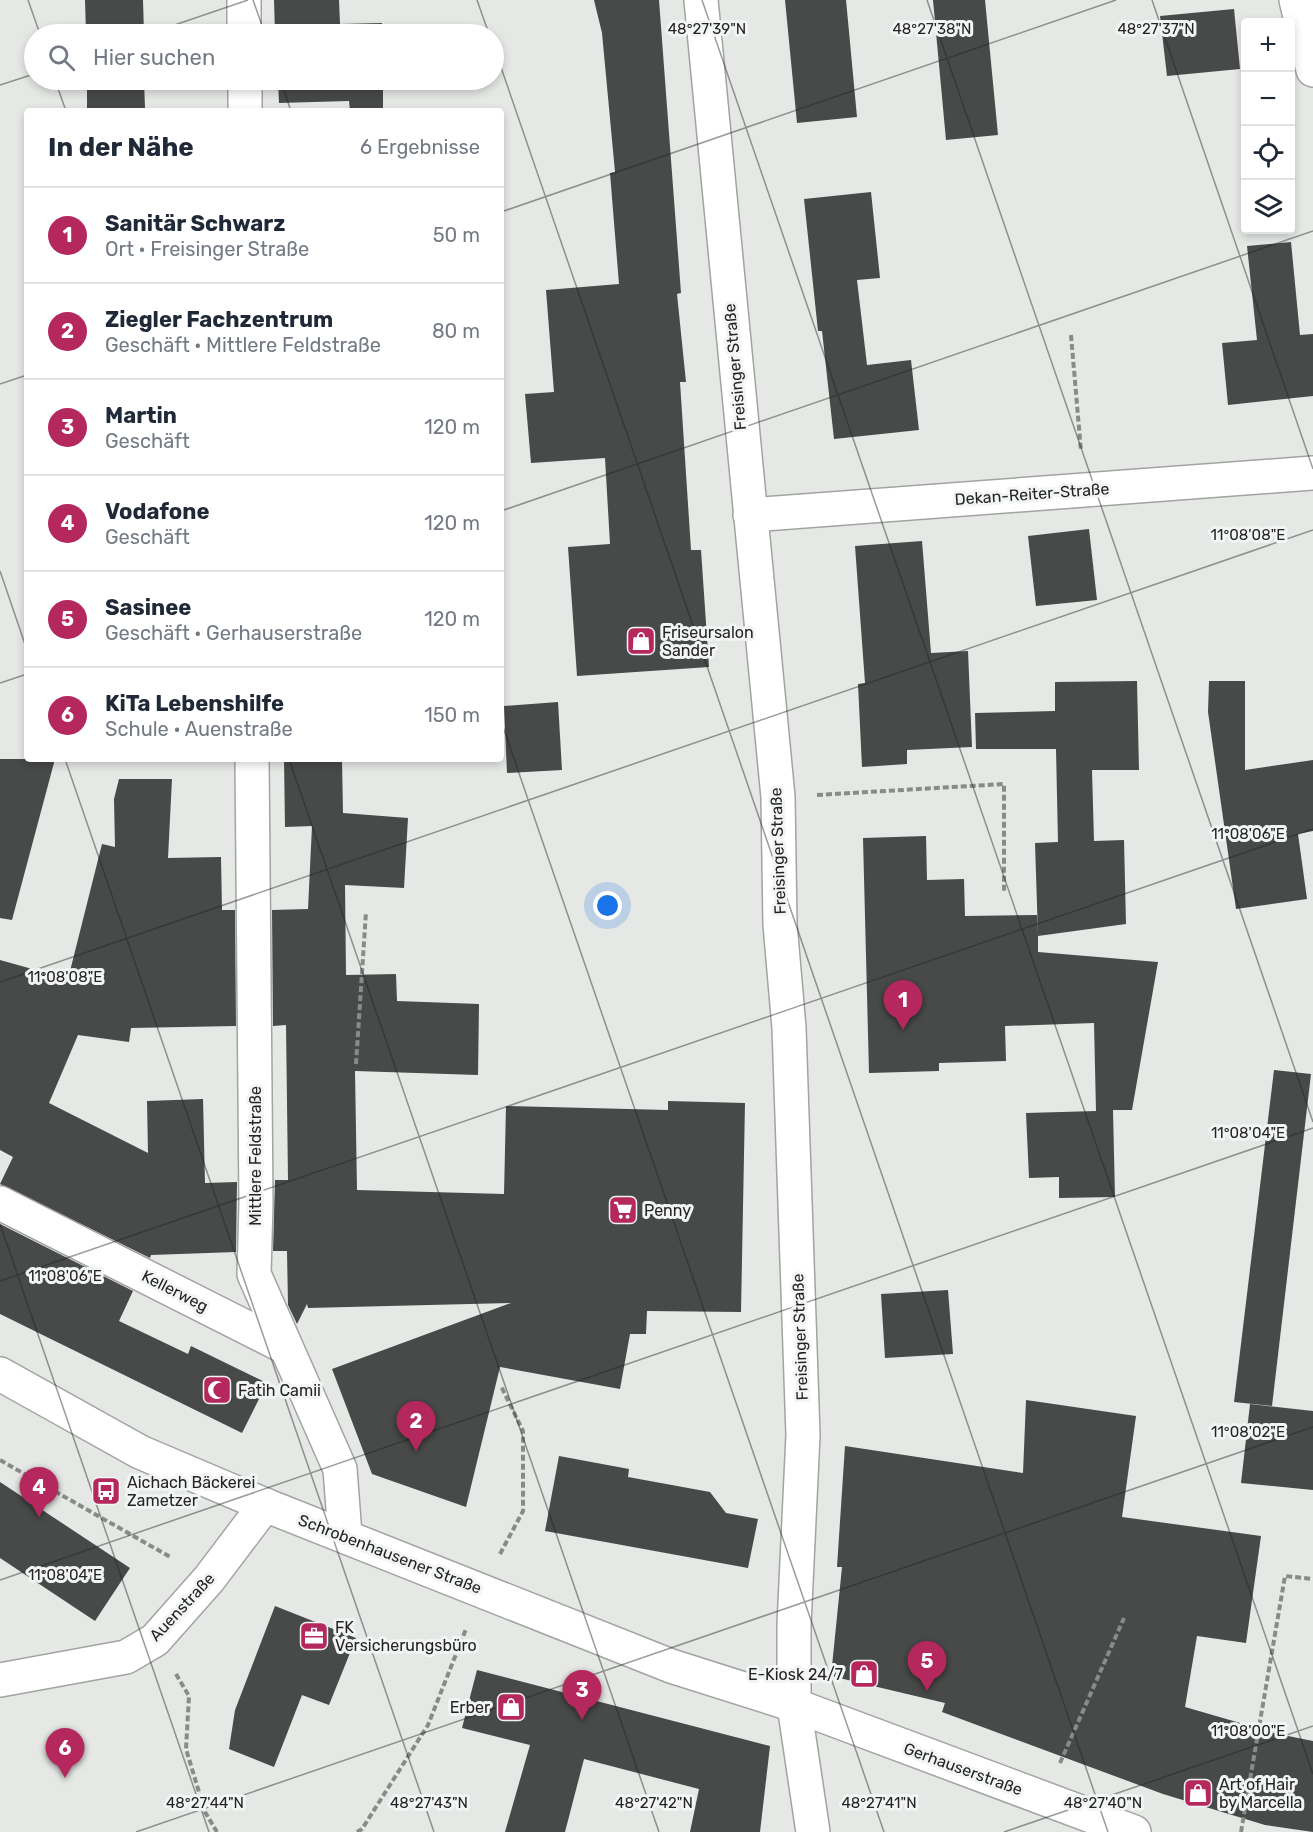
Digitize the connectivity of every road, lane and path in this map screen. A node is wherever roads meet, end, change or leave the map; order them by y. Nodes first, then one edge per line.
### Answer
1 (244, 0) edge
2 (701, 0) edge
3 (1296, 0) edge
4 (244, 24) edge
5 (1313, 70) edge
6 (245, 90) edge
7 (245, 108) edge
8 (1071, 335) dead end
9 (1313, 473) edge
10 (1084, 490) junction
11 (750, 515) junction
12 (252, 762) edge
13 (778, 797) junction
14 (1004, 893) dead end
15 (366, 912) dead end
16 (356, 1064) dead end
17 (0, 1203) edge
18 (285, 1347) junction
19 (0, 1374) edge
20 (501, 1386) dead end
21 (0, 1460) edge
22 (265, 1505) junction
23 (345, 1535) junction
24 (209, 1579) junction
25 (1313, 1579) edge
26 (482, 1590) junction
27 (1124, 1618) dead end
28 (156, 1640) junction
29 (0, 1680) edge
30 (794, 1705) junction
31 (1044, 1799) junction
32 (217, 1832) edge
33 (357, 1832) edge
34 (813, 1832) edge
35 (1134, 1832) edge
36 (1242, 1832) edge

1 - 4 main road
2 - 11 main road, Freisinger Straße
3 - 5 main road
6 - 7 main road
8 - 10 path
9 - 10 main road, Dekan-Reiter-Straße
10 - 11 main road, Dekan-Reiter-Straße
11 - 13 main road, Freisinger Straße
12 - 18 main road, Mittlere Feldstraße
13 - 14 path
13 - 30 main road, Freisinger Straße
15 - 16 path
17 - 18 main road, Kellerweg
18 - 23 main road, Mittlere Feldstraße
19 - 22 main road, Schrobenhausener Straße
20 - 26 path
21 - 24 path
22 - 23 main road, Schrobenhausener Straße
22 - 24 main road, Auenstraße
23 - 26 main road, Schrobenhausener Straße
24 - 28 main road, Auenstraße
25 - 36 path
26 - 30 main road, Schrobenhausener Straße
26 - 33 path
27 - 31 path
28 - 29 main road, Auenstraße
28 - 32 path
30 - 31 main road, Gerhauserstraße
30 - 34 main road, Freisinger Straße
31 - 35 main road, Gerhauserstraße

